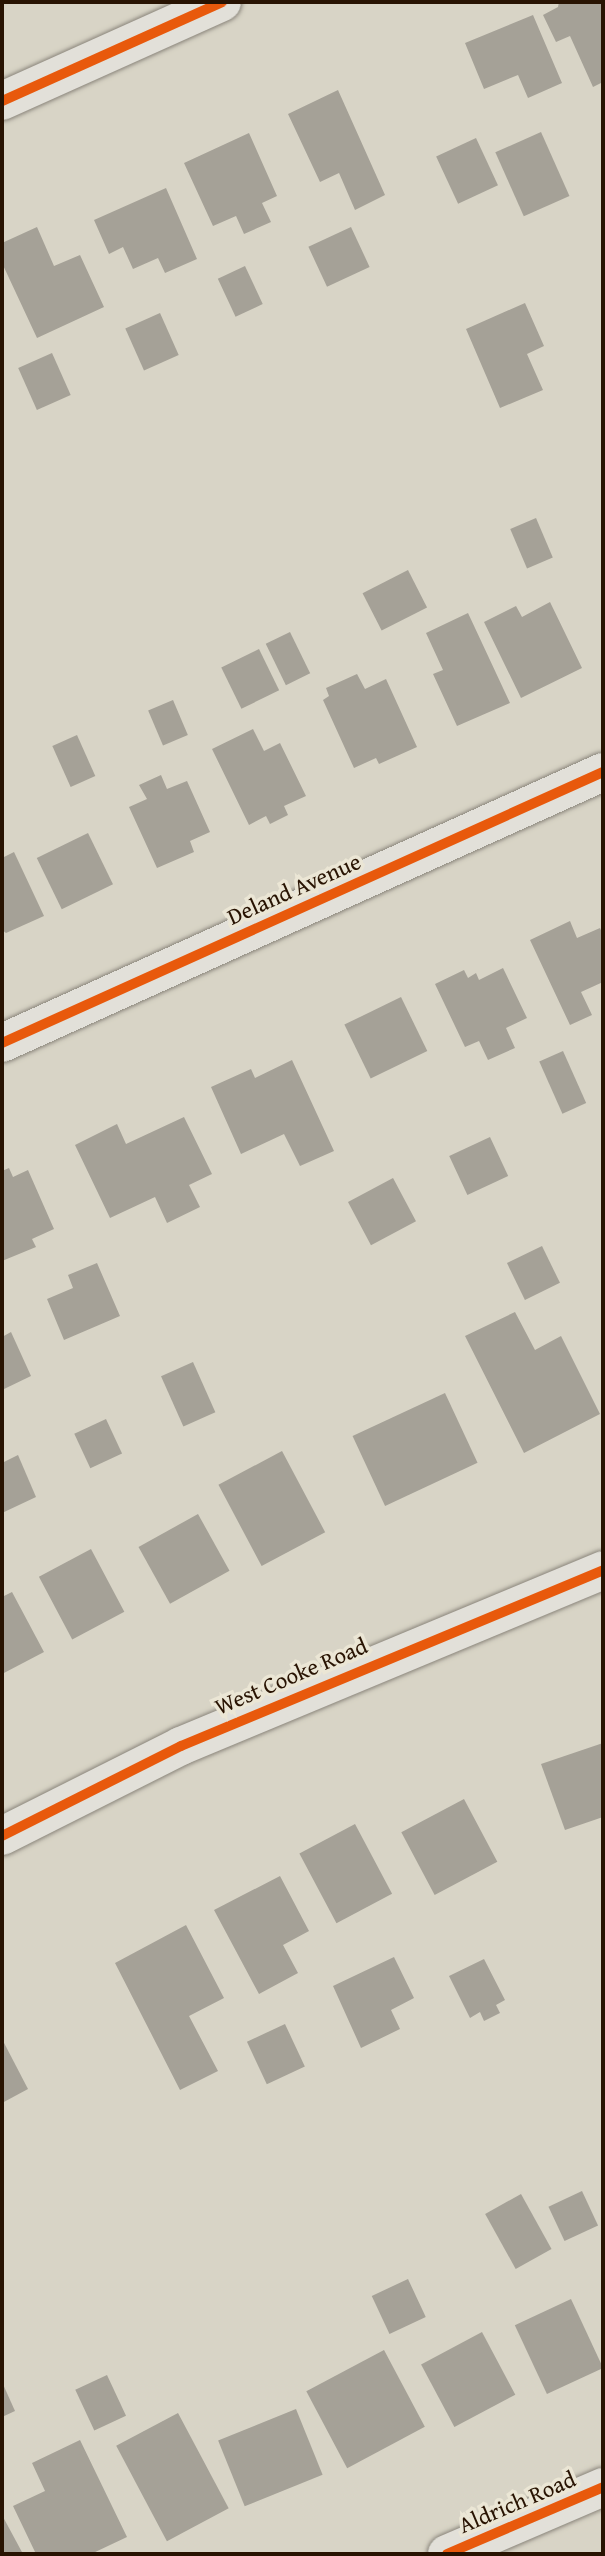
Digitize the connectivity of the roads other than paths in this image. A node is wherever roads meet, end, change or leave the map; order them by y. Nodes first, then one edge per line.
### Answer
1 (222, 2) edge
2 (2, 101) edge
3 (603, 772) edge
4 (2, 1043) edge
5 (603, 1570) edge
6 (2, 1836) edge
7 (603, 2487) edge
8 (447, 2554) edge

1 - 2 street
3 - 4 street, Deland Avenue
5 - 6 street, West Cooke Road
7 - 8 street, Aldrich Road

